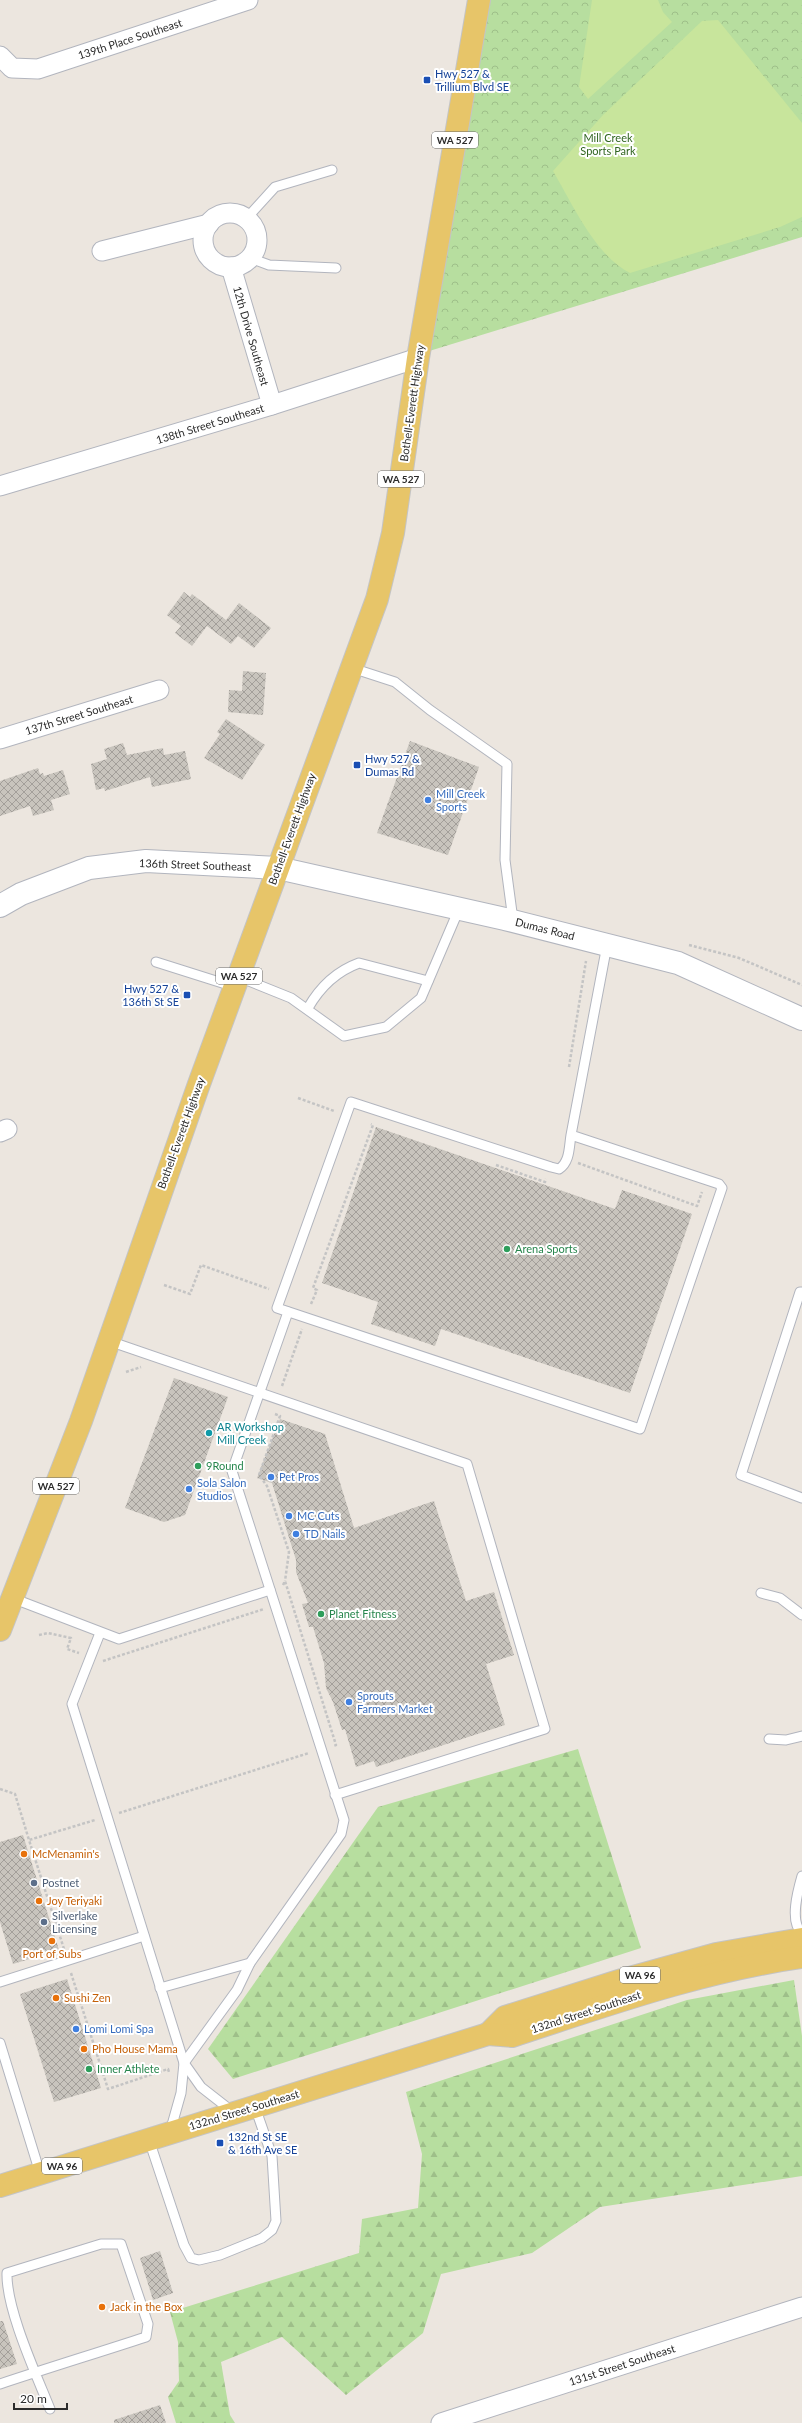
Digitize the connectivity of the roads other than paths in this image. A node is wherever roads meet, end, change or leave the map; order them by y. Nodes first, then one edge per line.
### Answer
1 (248, 0) edge
2 (479, 0) edge
3 (6, 62) edge
4 (332, 170) dead end
5 (246, 219) junction
6 (209, 224) junction
7 (102, 251) dead end
8 (250, 258) junction
9 (231, 267) junction
10 (336, 268) dead end
11 (418, 358) junction
12 (272, 405) junction
13 (0, 486) edge
14 (352, 668) junction
15 (159, 690) dead end
16 (0, 739) edge
17 (278, 868) junction
18 (0, 906) edge
19 (459, 909) junction
20 (513, 921) junction
21 (607, 945) junction
22 (156, 962) dead end
23 (428, 981) junction
24 (237, 982) junction
25 (308, 1008) junction
26 (802, 1019) edge
27 (571, 1136) junction
28 (802, 1292) edge
29 (288, 1312) junction
30 (107, 1340) junction
31 (260, 1394) junction
32 (802, 1498) edge
33 (761, 1593) dead end
34 (272, 1594) junction
35 (12, 1598) junction
36 (802, 1615) edge
37 (0, 1630) edge
38 (100, 1633) junction
39 (802, 1736) edge
40 (769, 1739) dead end
41 (336, 1796) junction
42 (802, 1876) edge
43 (802, 1933) edge
44 (144, 1936) junction
45 (802, 1939) edge
46 (802, 1957) edge
47 (250, 1963) junction
48 (0, 1982) edge
49 (160, 1988) junction
50 (488, 2034) junction
51 (0, 2043) edge
52 (184, 2063) junction
53 (256, 2106) junction
54 (234, 2113) junction
55 (170, 2133) junction
56 (149, 2140) junction
57 (40, 2173) junction
58 (0, 2186) edge
59 (3, 2274) edge
60 (802, 2307) edge
61 (36, 2372) junction
62 (0, 2384) edge
63 (50, 2409) dead end
64 (441, 2423) edge

1 - 3 street, 139th Place Southeast
2 - 11 main road, Bothell-Everett Highway / WA 527
4 - 5 lane
5 - 6 street
5 - 8 street
6 - 7 street
6 - 9 street
8 - 9 street
8 - 10 lane
9 - 12 street, 12th Drive Southeast
11 - 12 street, 138th Street Southeast
11 - 14 main road, Bothell-Everett Highway / WA 527
12 - 13 street, 138th Street Southeast
14 - 17 main road, Bothell-Everett Highway / WA 527
14 - 20 lane
15 - 16 street, 137th Street Southeast
17 - 18 street, 136th Street Southeast
17 - 19 street, Dumas Road
17 - 24 main road, Bothell-Everett Highway / WA 527
19 - 20 street, Dumas Road
19 - 23 lane
20 - 21 street, Dumas Road
21 - 26 street, Dumas Road
21 - 27 lane
22 - 24 lane
23 - 25 lane
23 - 25 lane
24 - 25 lane
24 - 30 main road, Bothell-Everett Highway / WA 527
27 - 29 lane
27 - 29 lane
28 - 32 lane
29 - 31 lane
30 - 31 lane
30 - 35 main road, Bothell-Everett Highway / WA 527
31 - 34 lane
31 - 41 lane
33 - 36 lane
34 - 38 lane
34 - 41 lane
35 - 37 main road, Bothell-Everett Highway / WA 527
35 - 38 lane
38 - 44 lane
39 - 40 lane
41 - 47 lane
42 - 43 lane
44 - 48 lane
44 - 49 lane
45 - 50 main road, 132nd Street Southeast / WA 96
46 - 50 main road, 132nd Street Southeast / WA 96
47 - 49 lane
47 - 52 lane
49 - 52 lane
50 - 53 main road, 132nd Street Southeast / WA 96
51 - 57 lane
52 - 54 lane
52 - 55 lane
53 - 54 main road, 132nd Street Southeast / WA 96
53 - 56 lane
54 - 55 main road, 132nd Street Southeast / WA 96
55 - 56 main road, 132nd Street Southeast / WA 96
56 - 57 main road, 132nd Street Southeast / WA 96
57 - 58 main road, 132nd Street Southeast / WA 96
59 - 61 lane
59 - 61 lane
60 - 64 street, 131st Street Southeast
61 - 62 lane
61 - 63 lane

